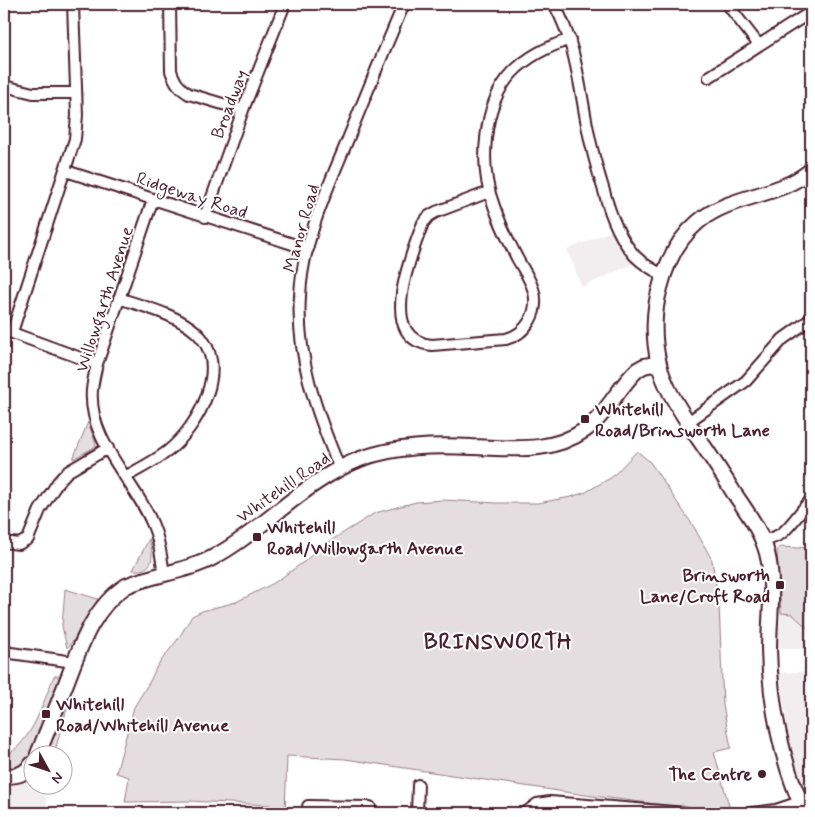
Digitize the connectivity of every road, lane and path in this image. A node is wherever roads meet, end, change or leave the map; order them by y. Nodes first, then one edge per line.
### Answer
1 (73, 4) edge
2 (170, 4) edge
3 (285, 4) edge
4 (404, 4) edge
5 (554, 4) edge
6 (727, 4) edge
7 (811, 12) edge
8 (570, 39) junction
9 (759, 45) junction
10 (709, 77) dead end
11 (4, 86) edge
12 (76, 93) junction
13 (243, 110) junction
14 (811, 170) edge
15 (66, 171) junction
16 (488, 192) junction
17 (153, 199) junction
18 (205, 217) junction
19 (308, 250) junction
20 (663, 275) junction
21 (119, 298) junction
22 (811, 320) edge
23 (8, 331) edge
24 (659, 363) junction
25 (97, 364) junction
26 (688, 422) junction
27 (108, 448) junction
28 (340, 469) junction
29 (125, 477) junction
30 (811, 500) edge
31 (763, 541) junction
32 (4, 542) edge
33 (164, 573) junction
34 (4, 652) edge
35 (74, 662) junction
36 (42, 744) edge
37 (22, 774) edge
38 (4, 776) edge
39 (418, 785) dead end
40 (308, 806) dead end
41 (370, 807) dead end
42 (571, 808) edge
43 (802, 808) edge
44 (336, 810) edge
45 (417, 813) edge
46 (525, 813) edge
47 (686, 813) edge
48 (752, 813) edge

1 - 12 street
2 - 13 street
3 - 13 street, Broadway
4 - 19 street, Manor Road
5 - 8 street
6 - 9 street
7 - 9 street
8 - 16 street
8 - 20 street
9 - 10 street
11 - 12 street
12 - 15 street
13 - 18 street, Broadway
14 - 20 street
15 - 17 street, Ridgeway Road
15 - 23 street
16 - 16 street
17 - 18 street, Ridgeway Road
17 - 21 street, Willowgarth Avenue
18 - 19 street, Ridgeway Road
19 - 28 street, Manor Road
20 - 24 street
21 - 25 street, Willowgarth Avenue
21 - 29 street
22 - 26 street
23 - 25 street
24 - 26 street
24 - 28 street, Whitehill Road
25 - 27 street, Willowgarth Avenue
26 - 31 street
27 - 29 street, Willowgarth Avenue
27 - 32 street
28 - 33 street, Whitehill Road
29 - 33 street, Willowgarth Avenue
30 - 31 street
31 - 43 street
33 - 35 street, Whitehill Road
34 - 35 street
35 - 36 street, Whitehill Road
37 - 38 street
39 - 45 street
40 - 44 street
41 - 44 street
42 - 46 street
42 - 47 street
43 - 48 street

